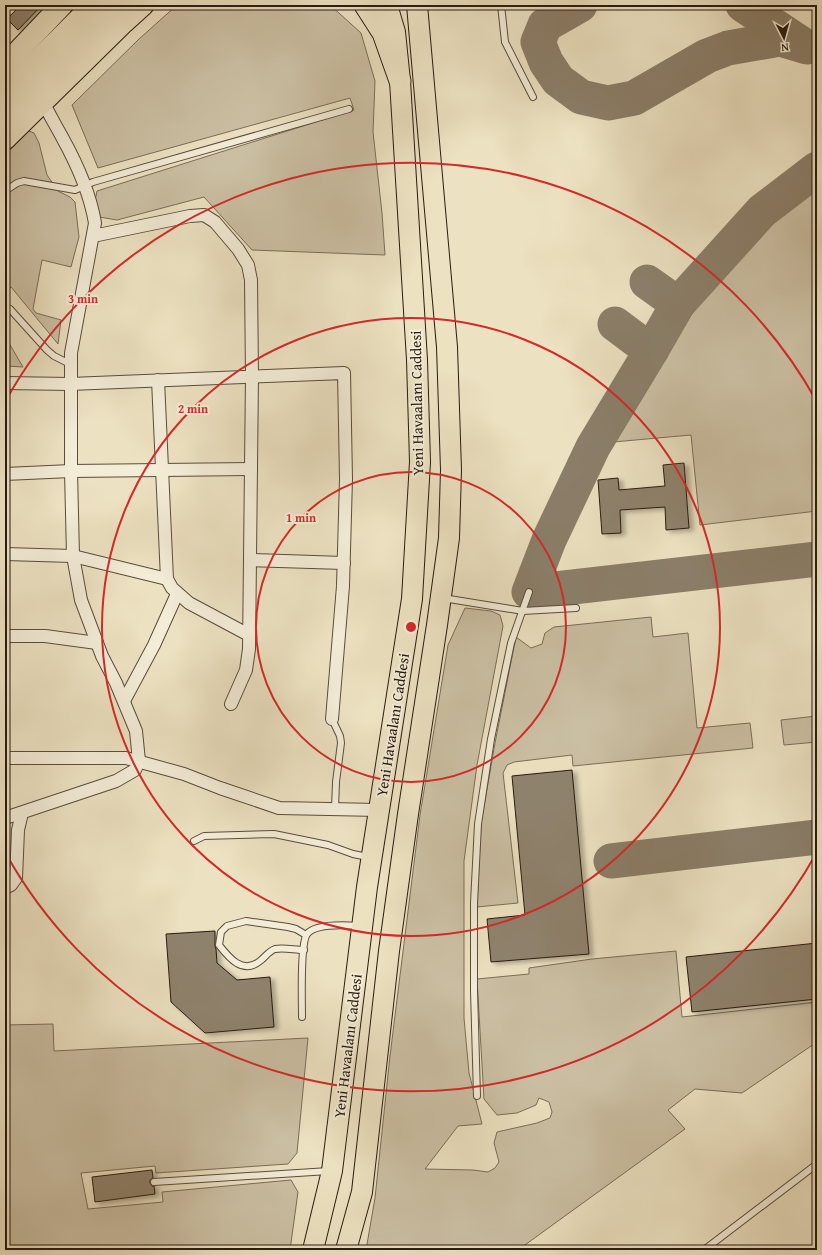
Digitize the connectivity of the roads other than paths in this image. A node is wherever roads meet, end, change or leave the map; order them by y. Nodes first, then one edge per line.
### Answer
1 (62, 5) edge
2 (93, 5) edge
3 (118, 5) edge
4 (143, 5) edge
5 (365, 5) edge
6 (387, 5) edge
7 (416, 5) edge
8 (501, 5) edge
9 (5, 65) edge
10 (400, 81) junction
11 (5, 93) edge
12 (533, 97) dead end
13 (43, 102) junction
14 (349, 109) dead end
15 (5, 116) edge
16 (5, 139) edge
17 (84, 186) junction
18 (5, 191) edge
19 (93, 236) junction
20 (10, 309) dead end
21 (70, 364) junction
22 (252, 376) junction
23 (158, 380) junction
24 (5, 383) edge
25 (70, 384) junction
26 (251, 469) junction
27 (163, 470) junction
28 (71, 471) junction
29 (5, 474) edge
30 (5, 554) edge
31 (74, 556) junction
32 (250, 560) junction
33 (344, 563) junction
34 (167, 580) junction
35 (530, 592) dead end
36 (177, 594) junction
37 (441, 598) junction
38 (576, 608) dead end
39 (523, 610) junction
40 (250, 635) junction
41 (5, 636) edge
42 (97, 643) junction
43 (124, 701) junction
44 (231, 704) dead end
45 (332, 719) joint
46 (5, 758) edge
47 (139, 761) junction
48 (335, 809) junction
49 (379, 810) junction
50 (22, 813) junction
51 (408, 814) junction
52 (5, 818) edge
53 (194, 841) dead end
54 (372, 858) junction
55 (5, 888) edge
56 (362, 926) junction
57 (306, 935) junction
58 (360, 946) junction
59 (304, 950) junction
60 (389, 951) junction
61 (302, 1017) dead end
62 (477, 1096) dead end
63 (817, 1164) edge
64 (332, 1171) junction
65 (154, 1182) dead end
66 (313, 1250) edge
67 (346, 1250) edge
68 (704, 1250) edge

1 - 9 highway
2 - 11 highway
3 - 15 highway
4 - 13 highway
5 - 10 highway
6 - 10 main road, Yeni Havaalanı Caddesi
7 - 37 main road, Yeni Havaalanı Caddesi
8 - 12 lane
10 - 49 main road, Yeni Havaalanı Caddesi
13 - 16 highway
13 - 17 street
14 - 17 lane
17 - 18 lane
17 - 19 street
19 - 21 street
19 - 22 street
20 - 21 lane
21 - 25 street
22 - 23 street
22 - 26 street
22 - 33 street
23 - 25 street
23 - 27 street
24 - 25 street
25 - 28 street
26 - 27 street
26 - 32 street
27 - 28 street
27 - 34 street
28 - 29 street
28 - 31 street
30 - 31 street
31 - 34 street
31 - 42 street
32 - 33 street
32 - 40 street
33 - 45 street
34 - 36 street
35 - 39 lane
36 - 40 street
36 - 43 street
37 - 39 lane
37 - 51 main road, Yeni Havaalanı Caddesi
38 - 39 lane
39 - 62 lane
40 - 44 street
41 - 42 street
42 - 43 street
43 - 47 street
45 - 48 lane
46 - 47 street
47 - 48 street
47 - 50 street
48 - 49 street
49 - 51 main road
49 - 54 main road, Yeni Havaalanı Caddesi
50 - 52 street
50 - 55 street
51 - 60 main road, Yeni Havaalanı Caddesi
53 - 54 lane
54 - 56 main road, Yeni Havaalanı Caddesi
56 - 57 lane
56 - 58 main road, Yeni Havaalanı Caddesi
57 - 59 lane
57 - 59 lane
58 - 60 main road
58 - 64 main road, Yeni Havaalanı Caddesi
59 - 61 lane
60 - 67 main road, Yeni Havaalanı Caddesi
63 - 68 lane
64 - 65 lane
64 - 66 main road, Yeni Havaalanı Caddesi

